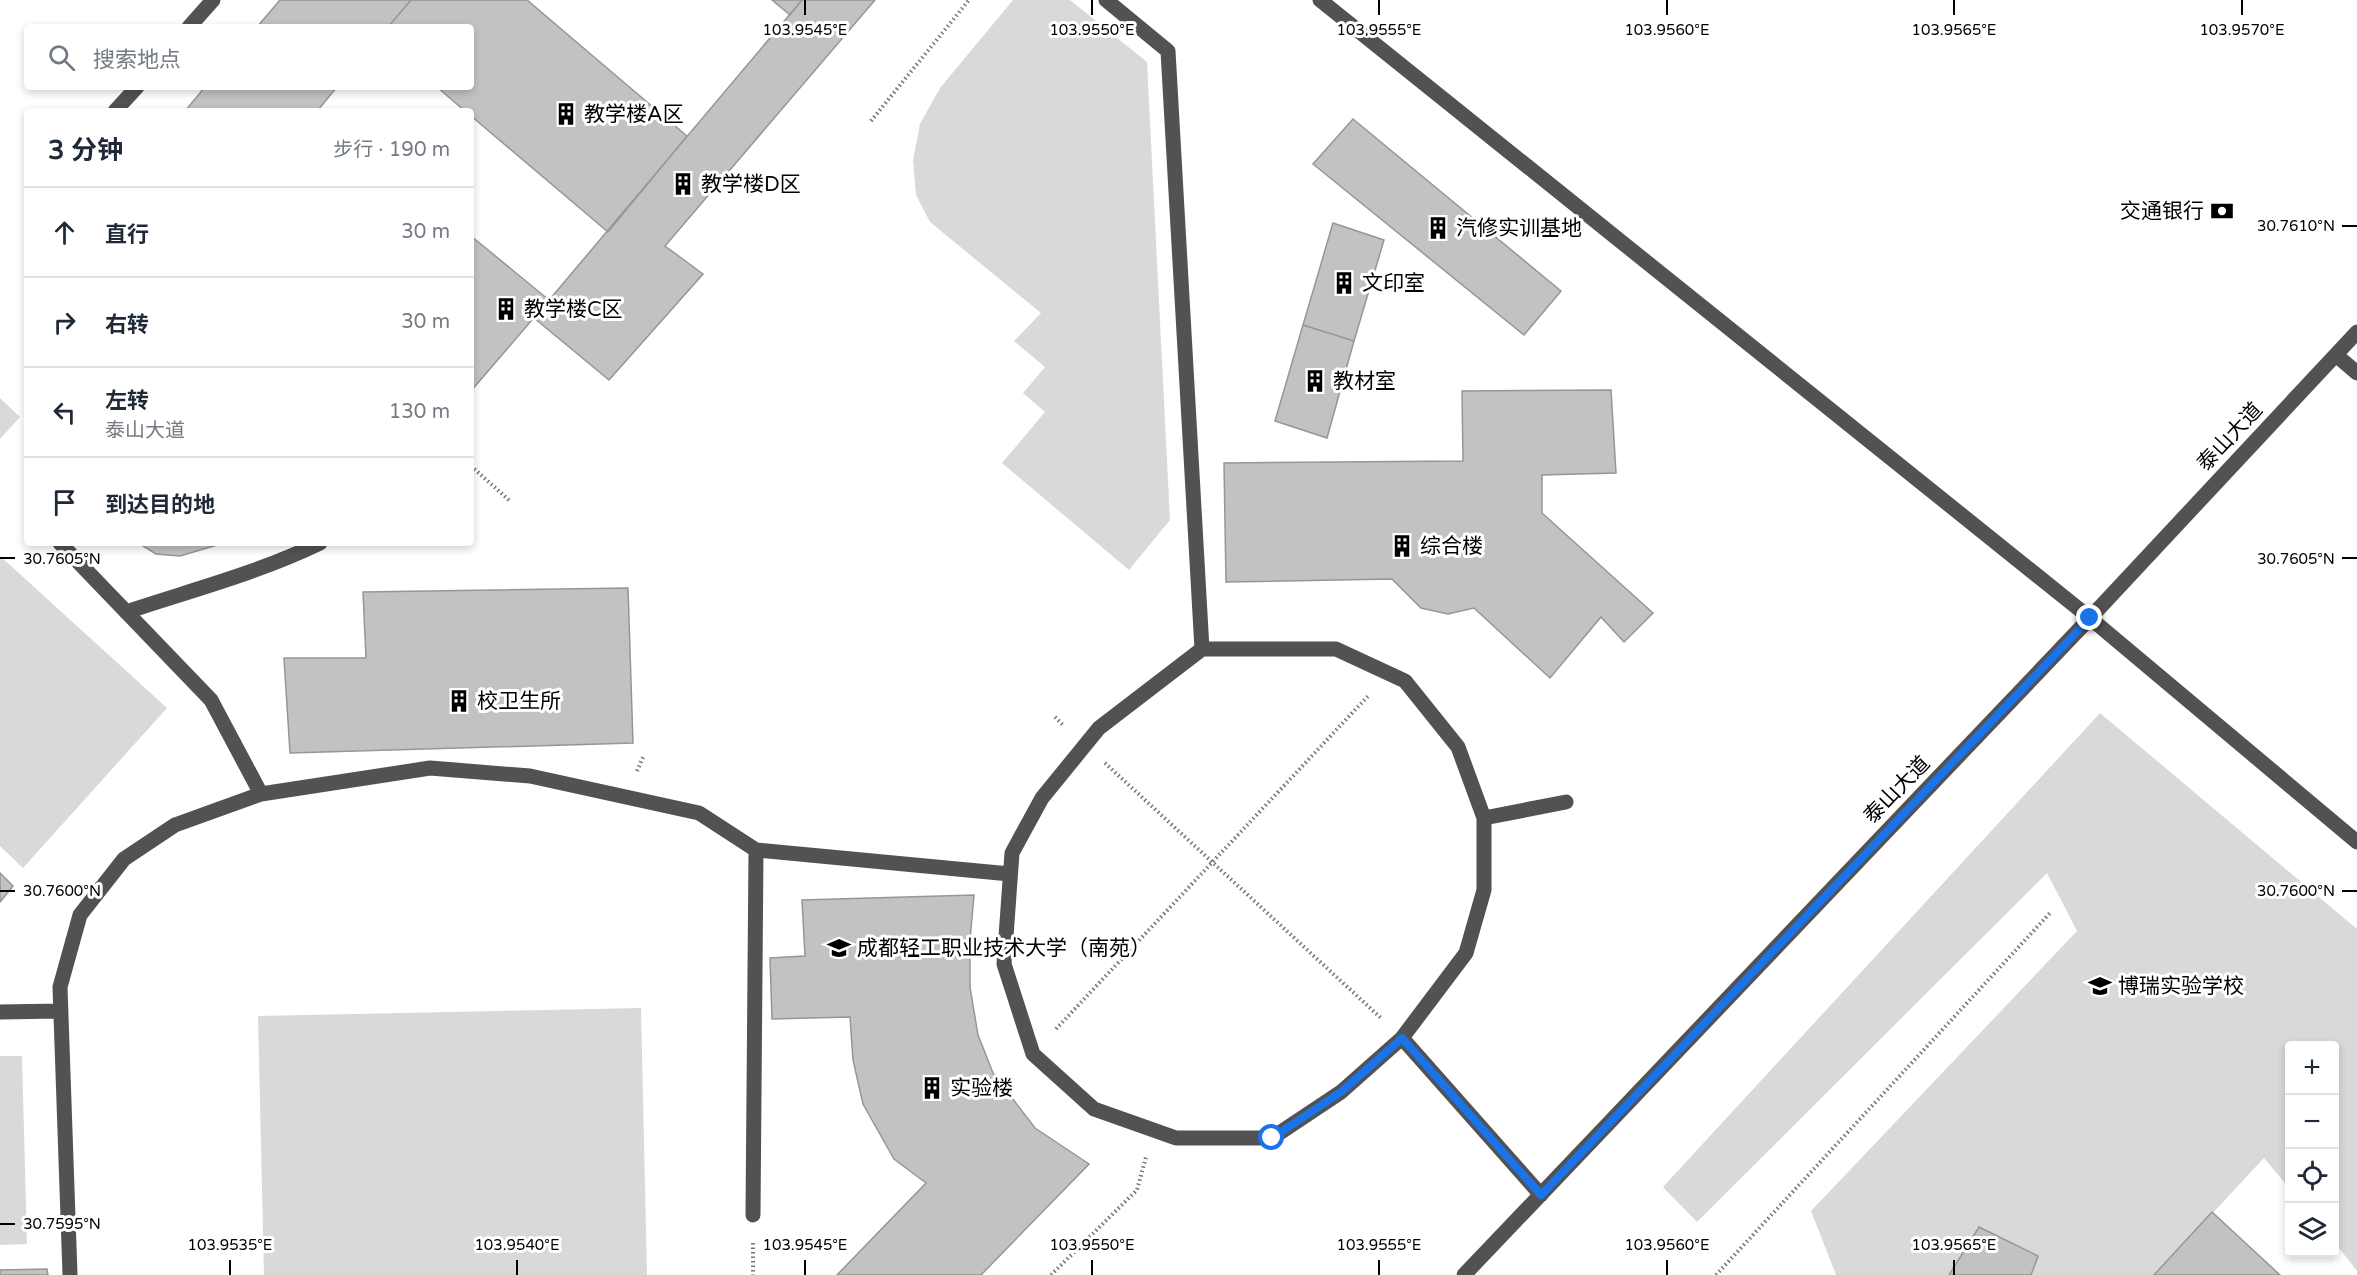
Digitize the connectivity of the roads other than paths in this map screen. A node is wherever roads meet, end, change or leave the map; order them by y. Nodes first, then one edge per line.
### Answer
1 (213, 0) edge
2 (1107, 0) edge
3 (1320, 0) edge
4 (192, 24) edge
5 (133, 90) edge
6 (118, 108) edge
7 (2357, 332) edge
8 (2336, 355) junction
9 (2357, 373) edge
10 (63, 546) edge
11 (313, 546) edge
12 (126, 612) junction
13 (2090, 618) junction
14 (1202, 649) junction
15 (261, 794) junction
16 (1566, 802) dead end
17 (1484, 818) junction
18 (2357, 842) edge
19 (756, 850) junction
20 (1010, 874) junction
21 (61, 1011) junction
22 (0, 1012) edge
23 (1402, 1038) junction
24 (1541, 1195) junction
25 (753, 1215) dead end
26 (69, 1275) edge
27 (1464, 1275) edge

1 - 4 street
2 - 14 street
3 - 13 street
5 - 6 street
7 - 8 street, 泰山大道
8 - 9 street
8 - 13 street, 泰山大道
10 - 12 street
11 - 12 street
12 - 15 street
13 - 18 street
13 - 24 street, 泰山大道
14 - 17 street
14 - 20 street
15 - 19 street
15 - 21 street
16 - 17 street
17 - 23 street
19 - 20 street
19 - 25 street
20 - 23 street
21 - 22 street
21 - 26 street
23 - 24 street
24 - 27 street, 泰山大道

